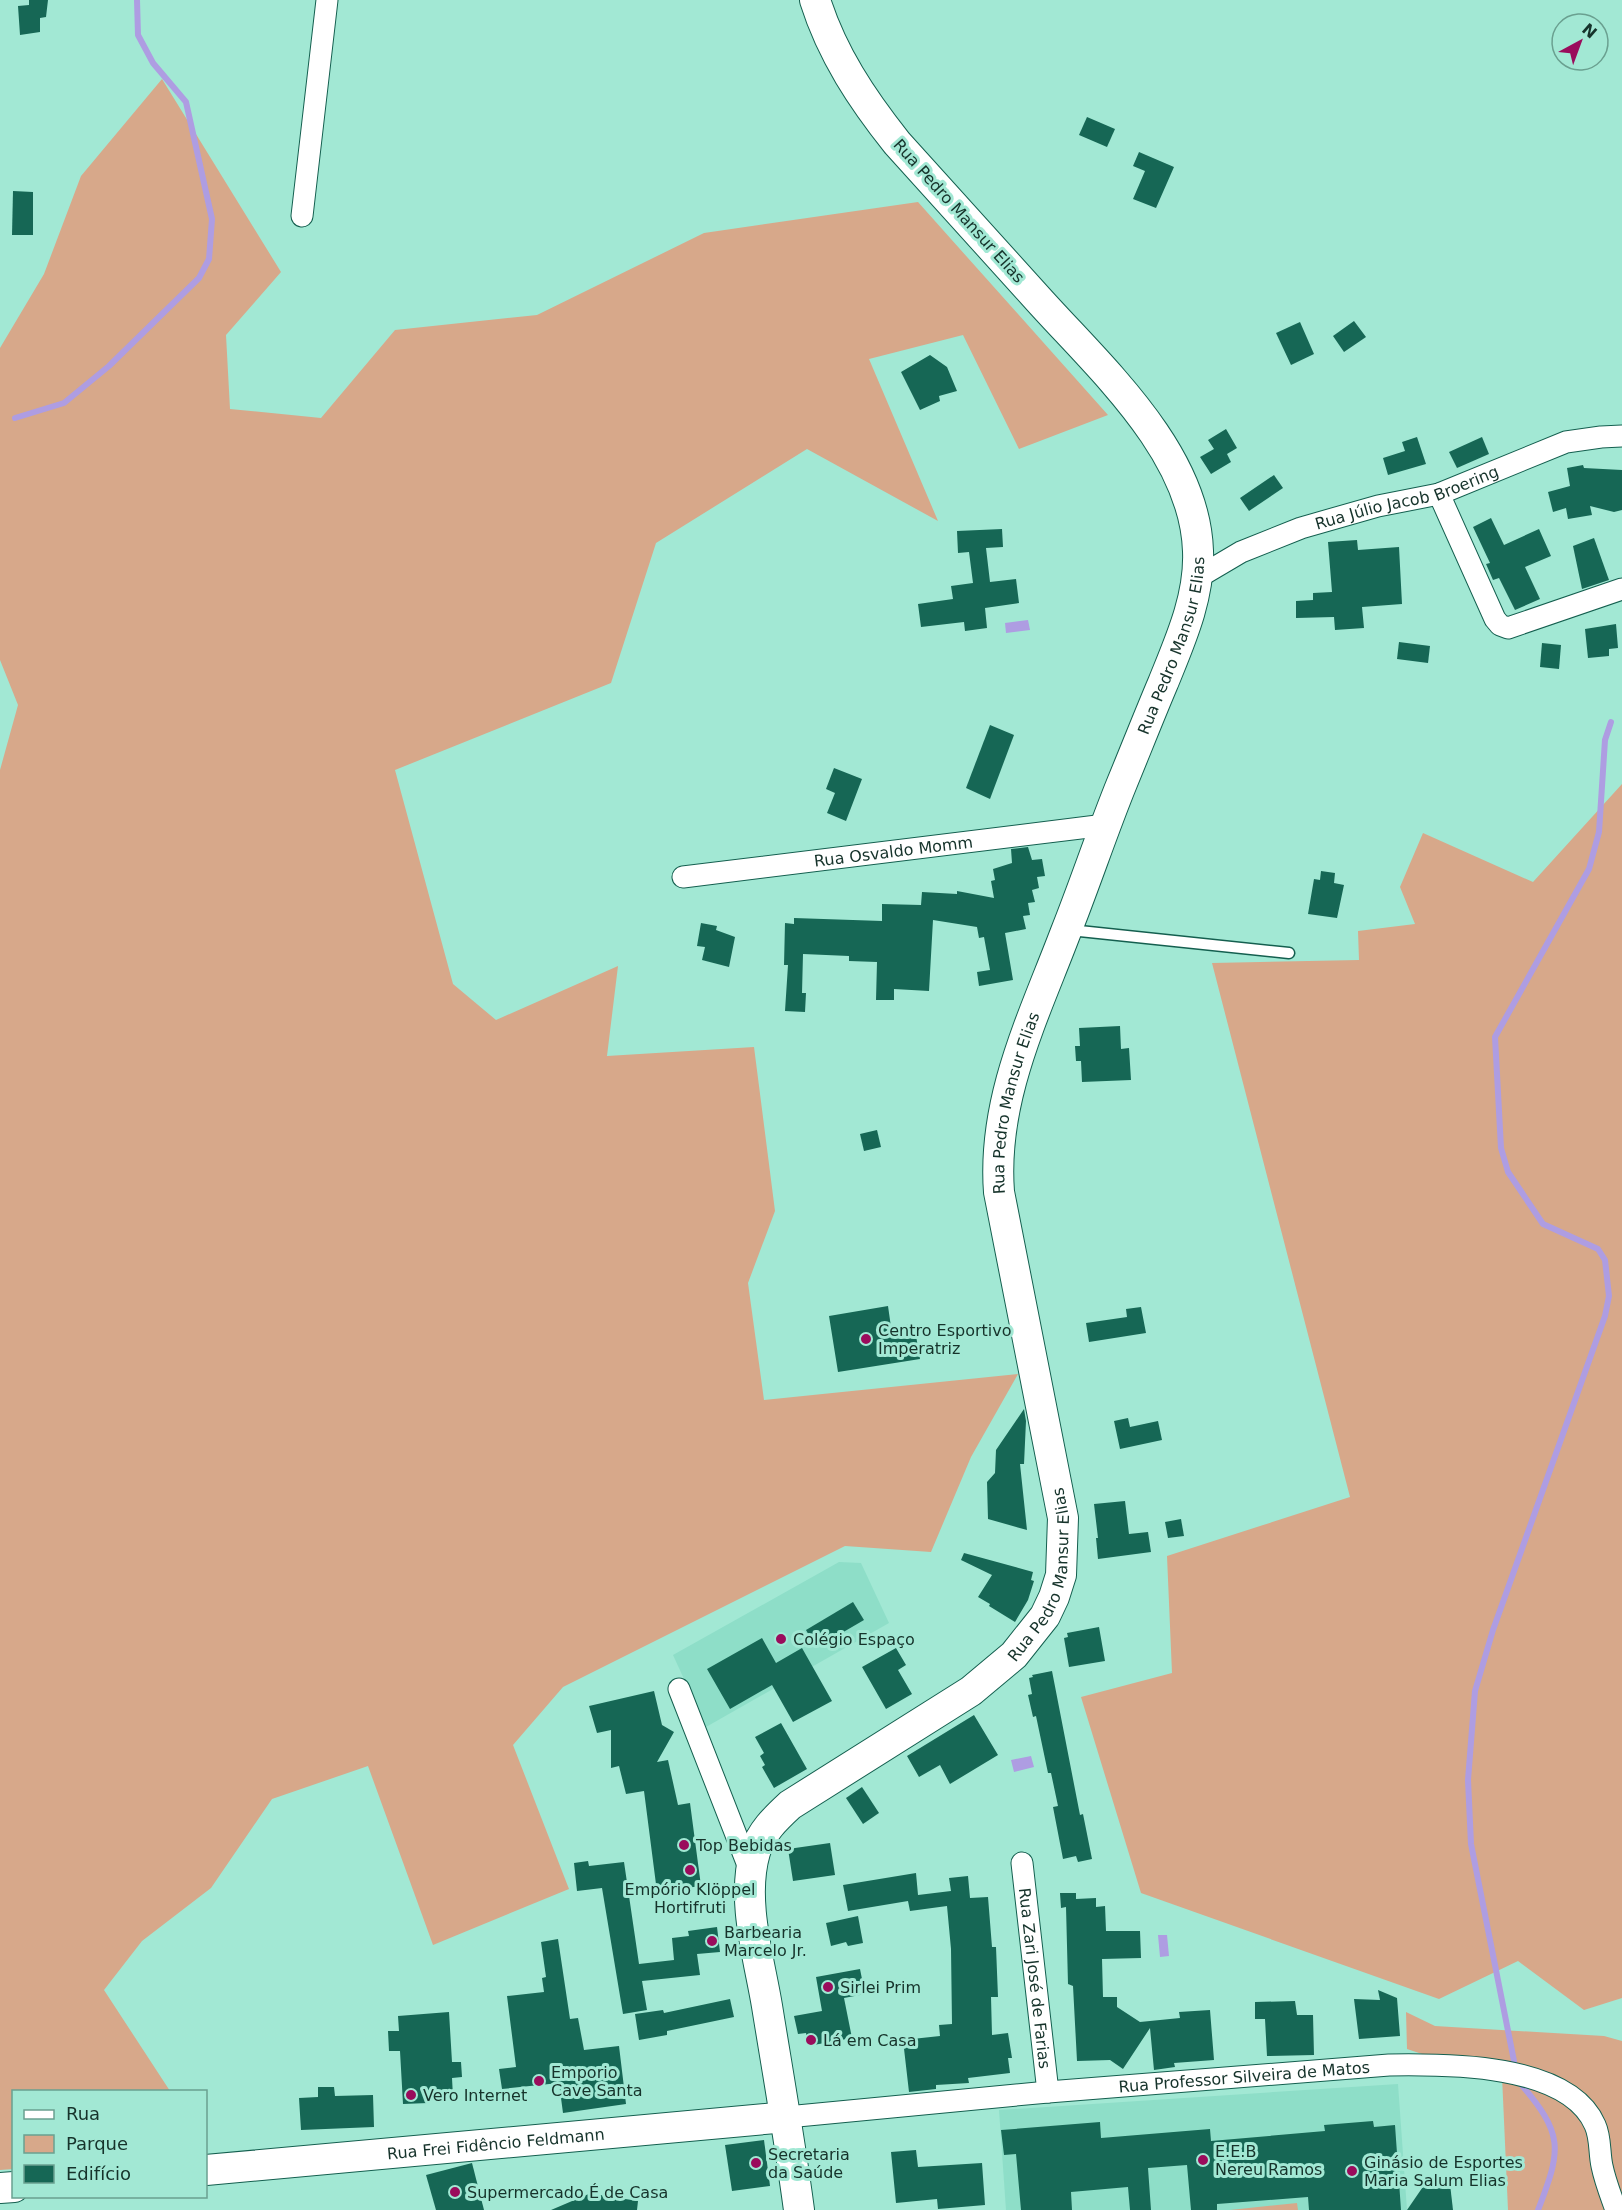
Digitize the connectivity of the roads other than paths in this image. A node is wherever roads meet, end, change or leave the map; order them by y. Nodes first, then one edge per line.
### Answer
1 (327, 0) edge
2 (815, 0) edge
3 (302, 216) dead end
4 (1622, 436) edge
5 (1439, 494) junction
6 (1197, 578) junction
7 (1622, 589) edge
8 (1105, 825) junction
9 (683, 877) dead end
10 (1067, 929) junction
11 (1290, 953) dead end
12 (679, 1689) dead end
13 (1022, 1863) dead end
14 (751, 1873) junction
15 (1048, 2092) junction
16 (787, 2117) junction
17 (207, 2170) edge
18 (799, 2210) edge
19 (1616, 2210) edge

1 - 3 street
2 - 6 main road, Rua Pedro Mansur Elias
4 - 5 street, Rua Júlio Jacob Broering
5 - 6 street, Rua Júlio Jacob Broering
5 - 7 street
6 - 8 main road, Rua Pedro Mansur Elias
8 - 9 street, Rua Osvaldo Momm
8 - 10 main road, Rua Pedro Mansur Elias
10 - 11 lane
10 - 14 main road, Rua Pedro Mansur Elias
12 - 14 street
13 - 15 street, Rua Zari José de Farias
14 - 16 main road, Rua Pedro Mansur Elias
15 - 16 street, Rua Professor Silveira de Matos
15 - 19 street, Rua Professor Silveira de Matos
16 - 17 main road, Rua Frei Fidêncio Feldmann
16 - 18 main road, Rua Pedro Mansur Elias

